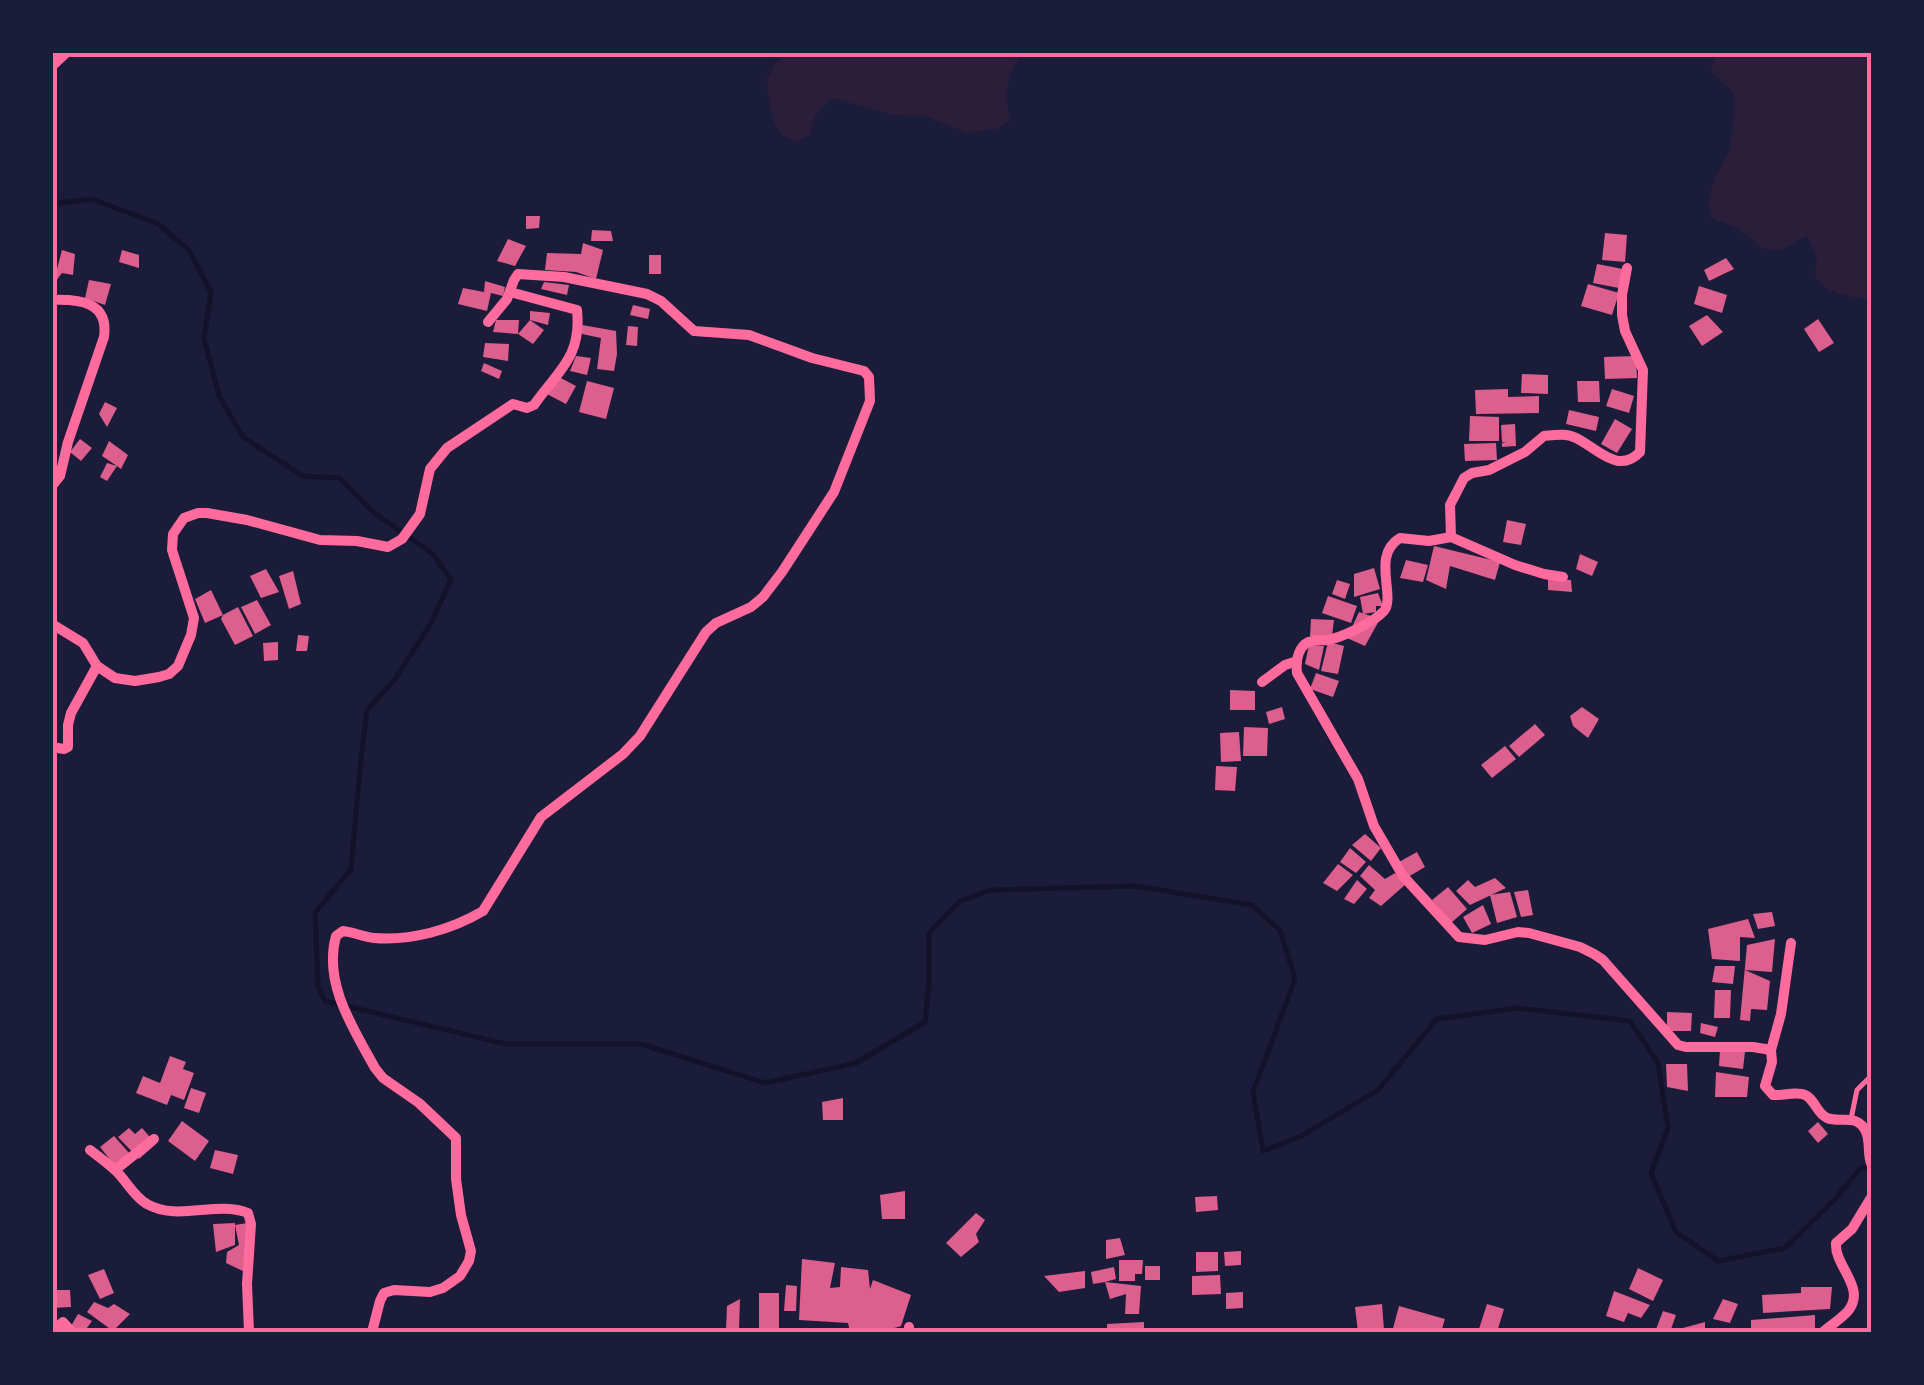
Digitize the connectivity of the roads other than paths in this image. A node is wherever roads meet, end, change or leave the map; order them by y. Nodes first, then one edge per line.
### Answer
1 (67, 52) edge
2 (52, 66) edge
3 (1627, 268) dead end
4 (510, 292) junction
5 (52, 300) edge
6 (488, 322) dead end
7 (52, 486) edge
8 (1451, 538) junction
9 (1562, 577) dead end
10 (52, 624) edge
11 (1297, 661) junction
12 (97, 666) junction
13 (1262, 682) dead end
14 (52, 748) edge
15 (1791, 943) dead end
16 (1771, 1050) junction
17 (1872, 1075) edge
18 (1872, 1117) edge
19 (1853, 1120) junction
20 (154, 1139) dead end
21 (90, 1150) dead end
22 (1870, 1162) edge
23 (115, 1170) junction
24 (1872, 1196) edge
25 (52, 1332) edge
26 (72, 1332) edge
27 (250, 1332) edge
28 (372, 1332) edge
29 (1823, 1332) edge

1 - 2 street
3 - 8 street
4 - 6 street
4 - 12 street
4 - 28 street
5 - 7 street
8 - 9 street
8 - 11 street
10 - 12 street
11 - 13 street
11 - 16 street
12 - 14 street
15 - 16 street
16 - 19 street
17 - 19 lane
18 - 19 street
19 - 22 street
20 - 23 street
21 - 23 street
23 - 27 street
24 - 29 street
25 - 26 street

